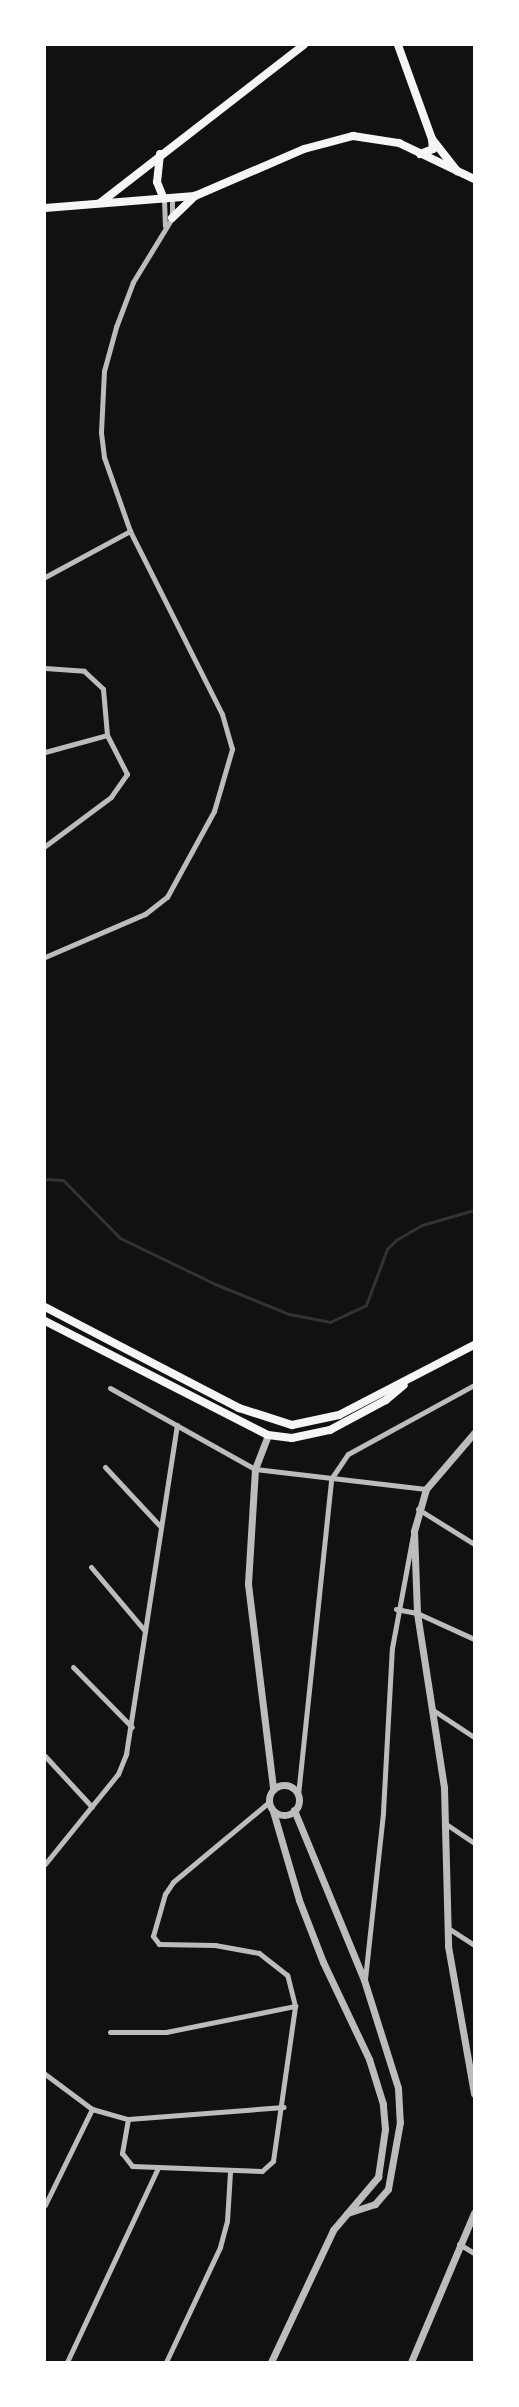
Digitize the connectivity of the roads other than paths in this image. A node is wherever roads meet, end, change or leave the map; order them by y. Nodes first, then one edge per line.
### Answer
1 (304, 45) edge
2 (398, 45) edge
3 (432, 139) junction
4 (161, 153) junction
5 (420, 154) junction
6 (457, 171) junction
7 (474, 179) edge
8 (195, 196) junction
9 (168, 199) junction
10 (99, 204) junction
11 (45, 208) edge
12 (172, 218) junction
13 (165, 229) junction
14 (130, 531) junction
15 (45, 577) edge
16 (45, 668) edge
17 (107, 735) junction
18 (45, 752) edge
19 (45, 846) edge
20 (45, 957) edge
21 (45, 1307) edge
22 (45, 1321) edge
23 (474, 1345) edge
24 (414, 1377) junction
25 (474, 1385) edge
26 (110, 1388) dead end
27 (177, 1425) junction
28 (474, 1433) edge
29 (268, 1435) junction
30 (471, 1441) edge
31 (105, 1467) dead end
32 (255, 1469) junction
33 (332, 1479) junction
34 (426, 1489) junction
35 (418, 1509) junction
36 (161, 1527) junction
37 (414, 1531) junction
38 (474, 1544) edge
39 (91, 1567) dead end
40 (396, 1609) junction
41 (417, 1612) junction
42 (145, 1631) junction
43 (474, 1639) edge
44 (74, 1667) dead end
45 (433, 1710) junction
46 (132, 1727) junction
47 (474, 1737) edge
48 (45, 1756) edge
49 (273, 1789) junction
50 (298, 1795) junction
51 (269, 1802) junction
52 (92, 1807) junction
53 (273, 1810) junction
54 (294, 1810) junction
55 (446, 1824) junction
56 (474, 1843) edge
57 (45, 1864) edge
58 (448, 1928) junction
59 (474, 1945) edge
60 (364, 1980) junction
61 (295, 2006) junction
62 (110, 2032) dead end
63 (471, 2053) edge
64 (45, 2074) edge
65 (474, 2094) edge
66 (284, 2107) junction
67 (92, 2109) junction
68 (128, 2119) junction
69 (158, 2170) junction
70 (230, 2172) junction
71 (378, 2177) junction
72 (391, 2177) junction
73 (45, 2205) edge
74 (474, 2213) edge
75 (344, 2214) junction
76 (459, 2244) junction
77 (474, 2253) edge
78 (67, 2362) edge
79 (166, 2362) edge
80 (271, 2362) edge
81 (411, 2362) edge

1 - 4 main road
2 - 3 main road
3 - 5 main road
3 - 6 main road
4 - 9 main road
4 - 10 main road
5 - 6 main road
5 - 8 main road
6 - 7 main road
8 - 9 main road
8 - 12 main road
9 - 10 main road
9 - 12 street
9 - 13 street
10 - 11 main road
12 - 13 street
13 - 14 street
14 - 15 street
14 - 20 street
16 - 17 street
17 - 18 street
17 - 19 street
21 - 24 main road
22 - 29 main road
23 - 24 main road
24 - 29 main road
25 - 33 street
26 - 27 street
27 - 32 street
27 - 36 street
28 - 30 street
29 - 32 street
30 - 34 street
31 - 36 street
32 - 33 street
32 - 49 street
33 - 34 street
33 - 50 street
34 - 35 street
35 - 37 street
35 - 38 street
36 - 42 street
37 - 40 street
37 - 41 street
39 - 42 street
40 - 41 street
40 - 60 street
41 - 43 street
41 - 45 street
42 - 46 street
44 - 46 street
45 - 47 street
45 - 55 street
46 - 52 street
48 - 52 street
49 - 50 street
49 - 51 street
50 - 54 street
51 - 53 street
51 - 61 street
52 - 57 street
53 - 54 street
53 - 71 street
54 - 60 street
55 - 56 street
55 - 58 street
58 - 59 street
58 - 63 street
60 - 72 street
61 - 62 street
61 - 66 street
63 - 65 street
64 - 67 street
66 - 68 street
66 - 70 street
67 - 68 street
67 - 73 street
68 - 69 street
69 - 70 street
69 - 78 street
70 - 79 street
71 - 72 street
71 - 75 street
72 - 75 street
74 - 76 street
75 - 80 street
76 - 77 street
76 - 81 street

